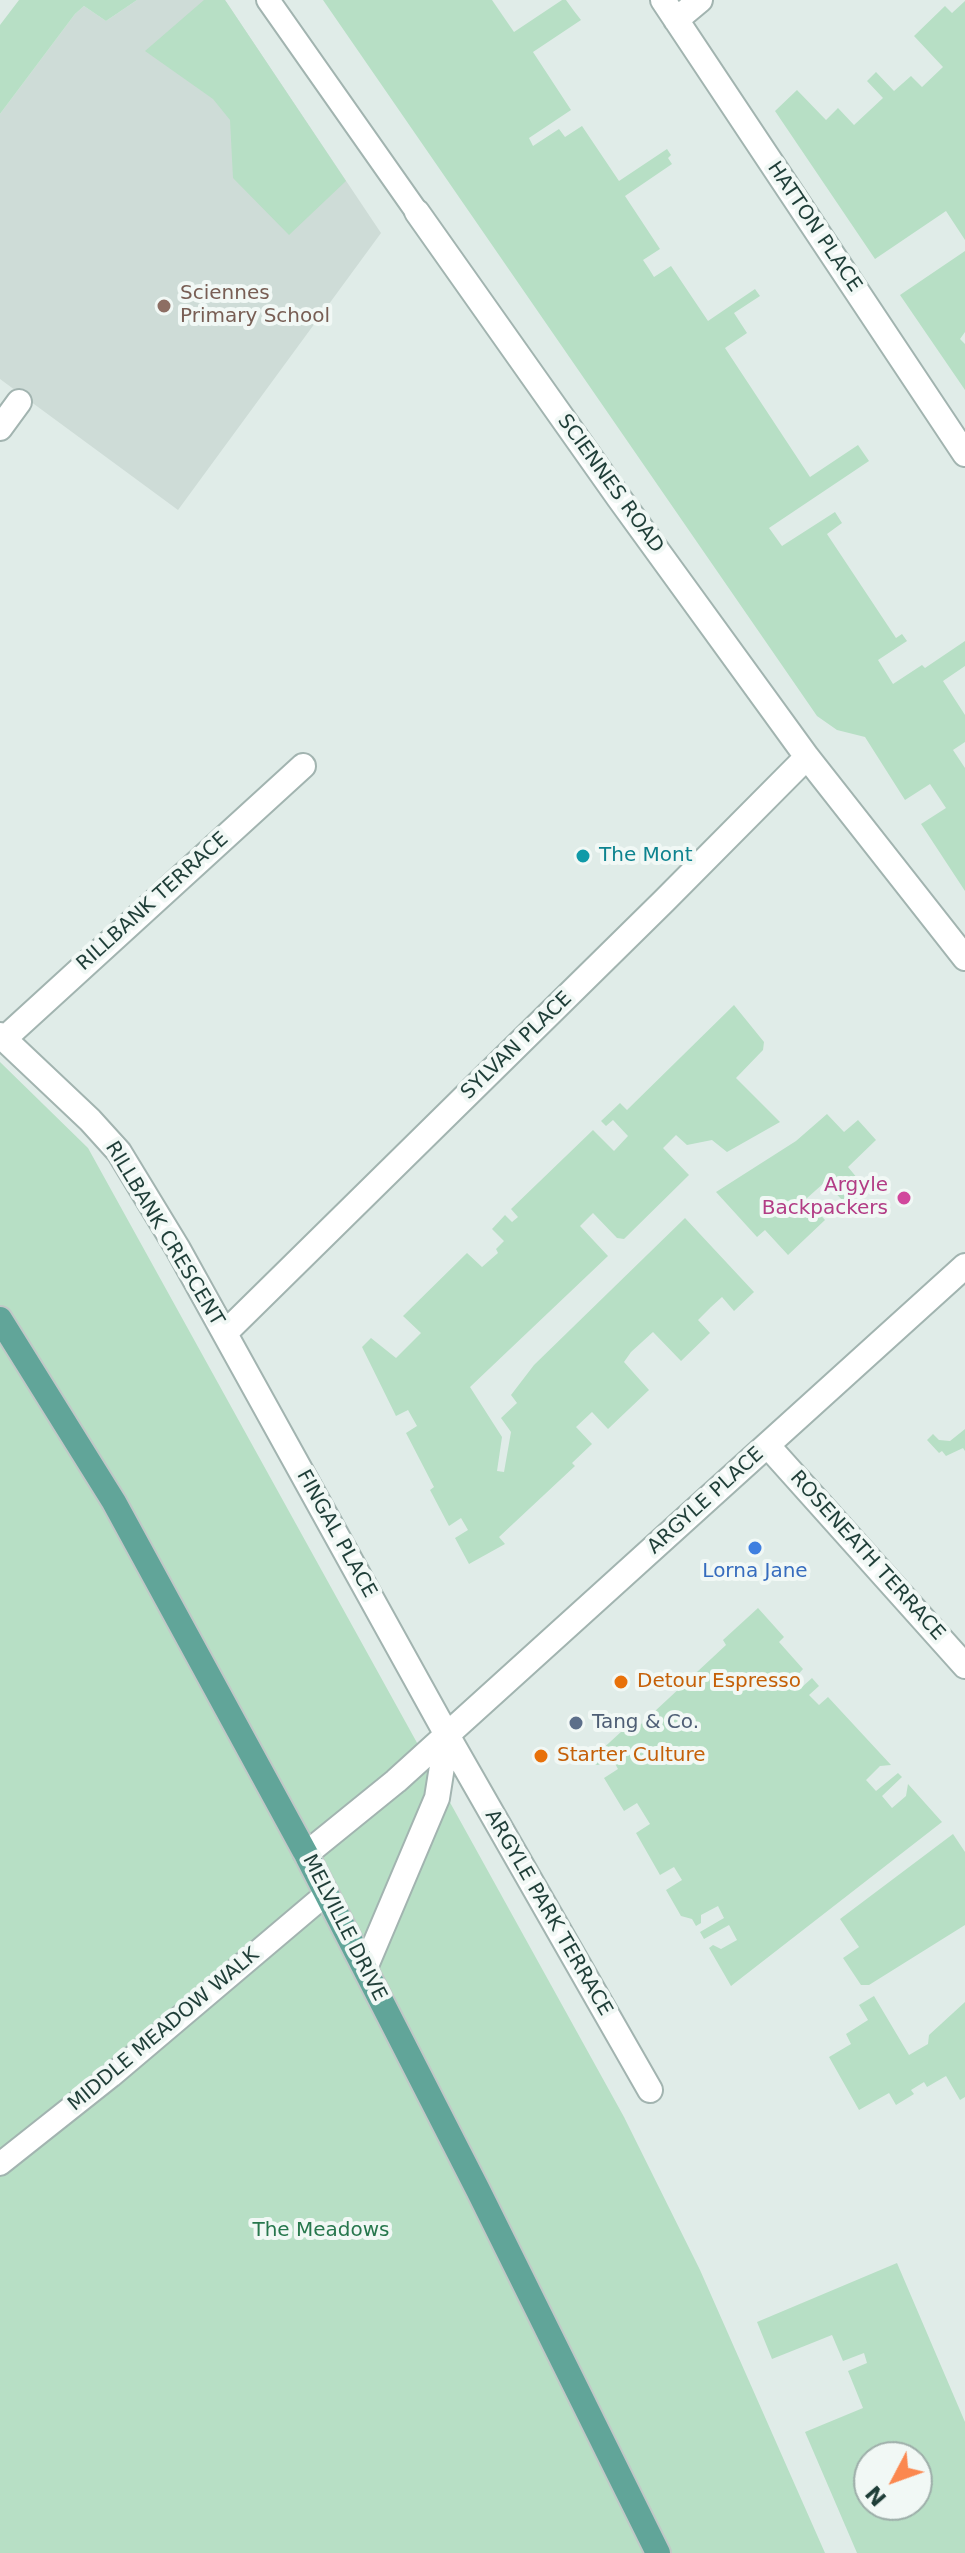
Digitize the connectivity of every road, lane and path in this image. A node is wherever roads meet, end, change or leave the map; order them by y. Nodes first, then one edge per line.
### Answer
1 (268, 0) edge
2 (700, 0) edge
3 (670, 10) edge
4 (417, 212) joint
5 (19, 402) dead end
6 (0, 428) edge
7 (965, 454) edge
8 (807, 757) junction
9 (303, 766) dead end
10 (965, 958) edge
11 (2, 1037) edge
12 (965, 1266) edge
13 (0, 1319) edge
14 (225, 1333) junction
15 (768, 1446) junction
16 (965, 1666) edge
17 (447, 1735) junction
18 (306, 1854) junction
19 (326, 1894) junction
20 (365, 1968) junction
21 (650, 2090) dead end
22 (0, 2164) edge
23 (658, 2553) edge

1 - 4 street, SCIENNES ROAD
2 - 3 street
3 - 7 street, HATTON PLACE
4 - 8 street, SCIENNES ROAD
5 - 6 street
8 - 10 street, SCIENNES ROAD
8 - 14 street, SYLVAN PLACE
9 - 11 street, RILLBANK TERRACE
11 - 14 street, RILLBANK CRESCENT
12 - 15 street, ARGYLE PLACE
13 - 18 main road, MELVILLE DRIVE
14 - 17 street, FINGAL PLACE
15 - 16 street, ROSENEATH TERRACE
15 - 17 street, ARGYLE PLACE
17 - 18 street, ARGYLE PLACE
17 - 20 street
17 - 21 street, ARGYLE PARK TERRACE
18 - 19 main road, MELVILLE DRIVE
19 - 20 main road, MELVILLE DRIVE
19 - 22 street, MIDDLE MEADOW WALK
20 - 23 main road, MELVILLE DRIVE

